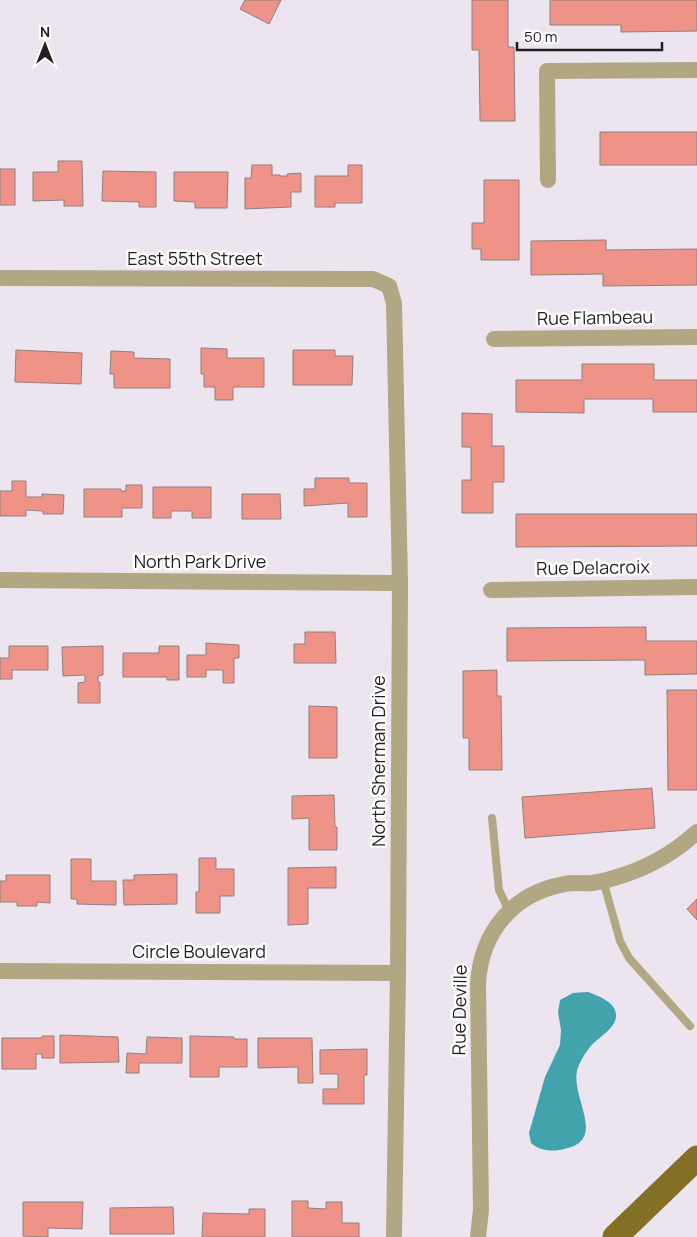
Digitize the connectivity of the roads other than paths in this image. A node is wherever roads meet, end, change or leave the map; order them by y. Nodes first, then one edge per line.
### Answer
1 (697, 70) edge
2 (548, 180) dead end
3 (0, 278) edge
4 (389, 286) joint
5 (697, 337) edge
6 (494, 339) dead end
7 (0, 580) edge
8 (400, 583) junction
9 (697, 587) edge
10 (491, 590) dead end
11 (492, 818) dead end
12 (697, 832) edge
13 (602, 880) junction
14 (509, 911) junction
15 (0, 971) edge
16 (398, 974) junction
17 (690, 1026) dead end
18 (697, 1158) edge
19 (394, 1237) edge
20 (478, 1237) edge
21 (615, 1237) edge

1 - 2 street
3 - 4 street, East 55th Street
4 - 8 street, North Sherman Drive
5 - 6 street, Rue Flambeau
7 - 8 street, North Park Drive
8 - 16 street, North Sherman Drive
9 - 10 street, Rue Delacroix
11 - 14 lane
12 - 13 street, Rue Deville
13 - 14 street, Rue Deville
13 - 17 lane
14 - 20 street, Rue Deville
15 - 16 street, Circle Boulevard
16 - 19 street, North Sherman Drive
18 - 21 main road

